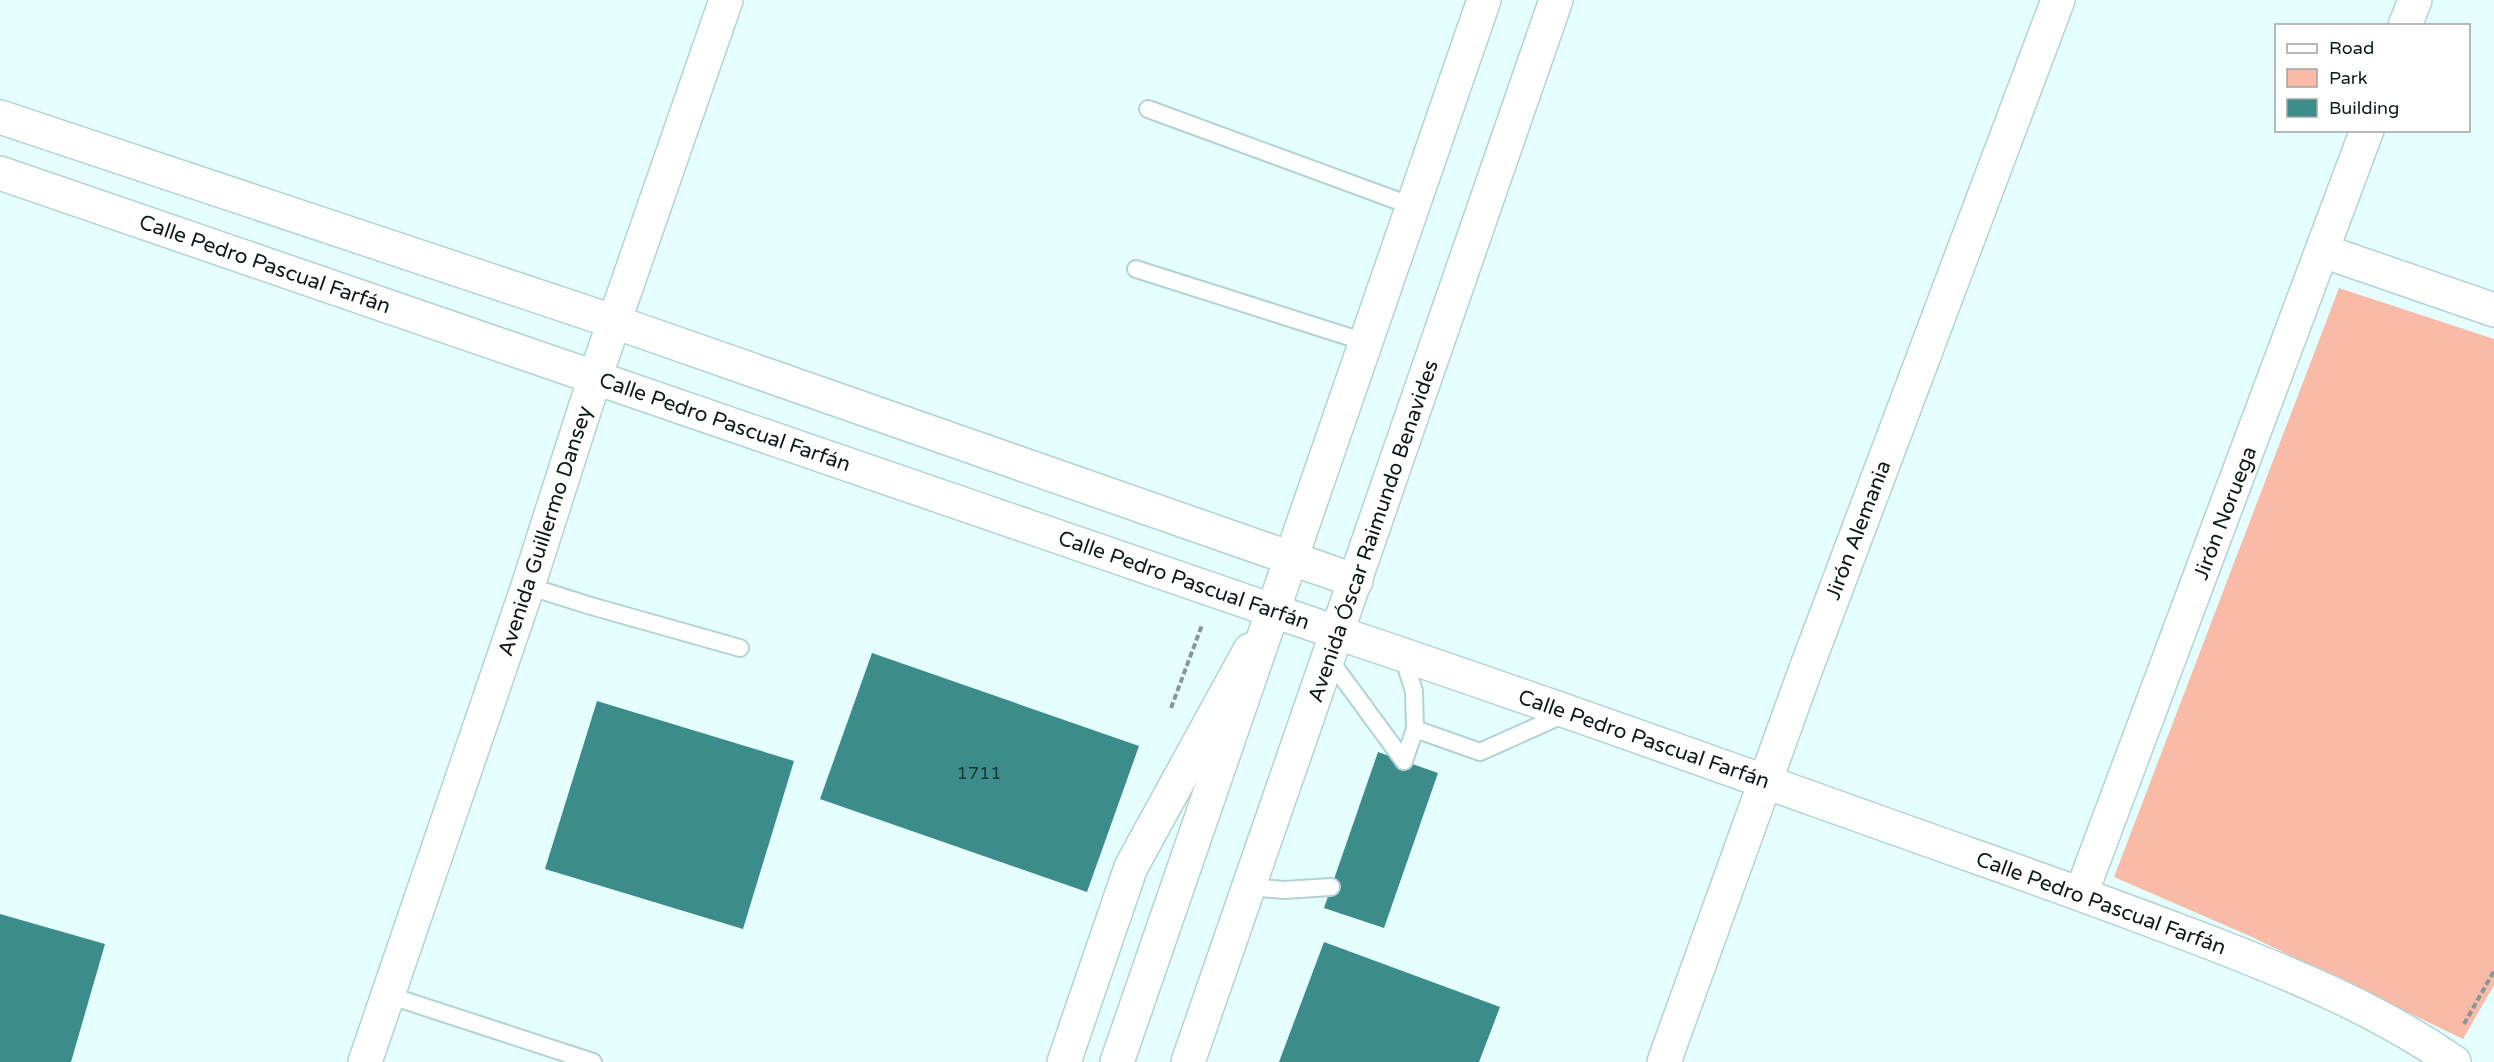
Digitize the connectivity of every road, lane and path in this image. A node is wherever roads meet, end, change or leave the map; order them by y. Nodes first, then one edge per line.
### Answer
1 (726, 0) edge
2 (1484, 0) edge
3 (1556, 0) edge
4 (2058, 0) edge
5 (2415, 0) edge
6 (2406, 24) edge
7 (1148, 109) dead end
8 (0, 117) edge
9 (2366, 132) edge
10 (0, 174) edge
11 (1412, 206) junction
12 (2323, 251) junction
13 (1136, 269) dead end
14 (2494, 310) edge
15 (615, 322) junction
16 (1365, 342) junction
17 (595, 377) junction
18 (1290, 559) junction
19 (1356, 581) junction
20 (528, 586) junction
21 (1272, 609) junction
22 (1333, 646) junction
23 (741, 648) dead end
24 (1402, 654) junction
25 (1569, 712) junction
26 (1415, 729) junction
27 (1765, 782) junction
28 (1331, 887) dead end
29 (1248, 888) junction
30 (2081, 894) junction
31 (2494, 971) edge
32 (388, 995) junction
33 (2450, 1059) edge
34 (365, 1062) edge
35 (593, 1062) edge
36 (1064, 1062) edge
37 (1117, 1062) edge
38 (1188, 1062) edge
39 (1664, 1062) edge

1 - 15 main road, Avenida Guillermo Dansey
2 - 11 main road
3 - 19 main road, Avenida Óscar Raimundo Benavides
4 - 27 main road, Jirón Alemania
5 - 6 main road
7 - 11 lane
8 - 15 main road
9 - 12 main road, Jirón Noruega
10 - 17 main road, Calle Pedro Pascual Farfán
11 - 16 main road
12 - 14 main road
12 - 30 main road, Jirón Noruega
13 - 16 lane
15 - 17 main road, Avenida Guillermo Dansey
15 - 18 main road
16 - 18 main road
17 - 20 main road, Avenida Guillermo Dansey
17 - 21 main road, Calle Pedro Pascual Farfán
18 - 19 main road
18 - 21 main road
19 - 22 main road, Avenida Óscar Raimundo Benavides
20 - 23 lane
20 - 32 main road, Avenida Guillermo Dansey
21 - 22 main road, Calle Pedro Pascual Farfán
21 - 36 main road
21 - 37 main road
22 - 24 main road, Calle Pedro Pascual Farfán
22 - 26 lane
22 - 29 main road, Avenida Óscar Raimundo Benavides
24 - 25 main road, Calle Pedro Pascual Farfán
24 - 26 lane
25 - 26 lane
25 - 27 main road, Calle Pedro Pascual Farfán
27 - 30 main road, Calle Pedro Pascual Farfán
27 - 39 main road, Jirón Alemania
28 - 29 lane
29 - 38 main road, Avenida Óscar Raimundo Benavides
30 - 33 main road, Calle Pedro Pascual Farfán
31 - 33 path
32 - 34 main road, Avenida Guillermo Dansey
32 - 35 lane

